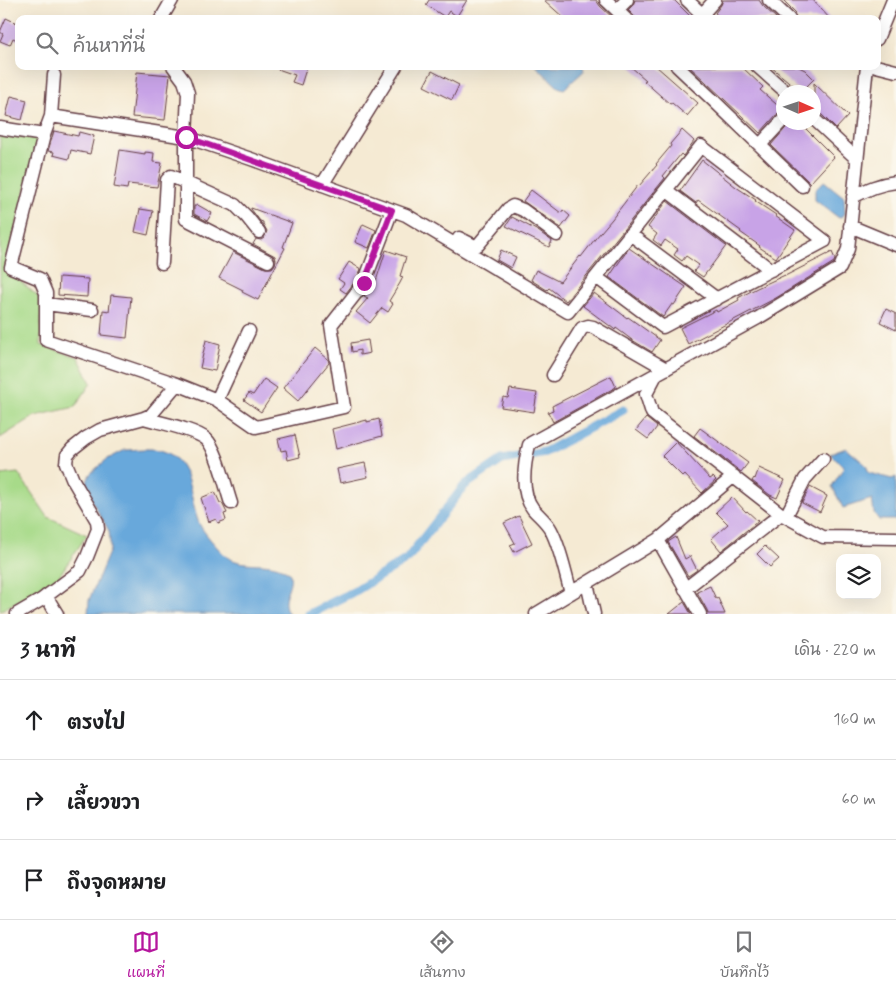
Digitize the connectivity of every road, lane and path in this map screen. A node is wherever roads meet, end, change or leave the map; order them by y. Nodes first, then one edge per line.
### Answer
1 (172, 0) edge
2 (606, 0) edge
3 (627, 0) edge
4 (687, 0) edge
5 (716, 0) edge
6 (769, 0) edge
7 (893, 0) edge
8 (163, 15) edge
9 (622, 15) edge
10 (700, 15) edge
11 (704, 15) edge
12 (786, 15) edge
13 (881, 29) edge
14 (881, 67) edge
15 (176, 70) edge
16 (394, 70) edge
17 (680, 70) edge
18 (761, 70) edge
19 (867, 70) edge
20 (896, 71) edge
21 (54, 75) dead end
22 (778, 85) edge
23 (51, 116) junction
24 (821, 125) edge
25 (0, 128) edge
26 (776, 128) edge
27 (44, 135) junction
28 (186, 137) junction
29 (760, 145) junction
30 (857, 160) junction
31 (186, 182) junction
32 (896, 182) edge
33 (322, 185) junction
34 (802, 186) dead end
35 (666, 190) junction
36 (853, 197) junction
37 (392, 210) junction
38 (406, 215) junction
39 (850, 226) junction
40 (259, 232) dead end
41 (630, 234) junction
42 (557, 235) dead end
43 (896, 245) edge
44 (268, 262) dead end
45 (162, 263) dead end
46 (770, 270) junction
47 (596, 277) junction
48 (717, 299) junction
49 (46, 304) junction
50 (92, 310) dead end
51 (249, 331) dead end
52 (661, 371) junction
53 (553, 375) dead end
54 (177, 384) junction
55 (217, 400) junction
56 (144, 418) junction
57 (823, 458) dead end
58 (734, 476) junction
59 (231, 503) dead end
60 (783, 515) junction
61 (896, 538) edge
62 (658, 540) junction
63 (587, 584) junction
64 (686, 589) junction
65 (571, 593) junction
66 (46, 596) junction
67 (17, 614) edge
68 (57, 614) edge
69 (536, 614) edge
70 (594, 614) edge
71 (700, 614) edge

1 - 8 street
2 - 9 street
3 - 9 street
4 - 10 street
5 - 11 street
6 - 12 street
7 - 13 street
14 - 20 street
15 - 28 street
16 - 33 street
17 - 29 street
18 - 22 street
19 - 30 street
21 - 23 street
23 - 27 street
23 - 28 street
24 - 30 street
25 - 27 street
26 - 29 street
27 - 49 street
28 - 31 street
28 - 33 street
29 - 34 street
30 - 36 street
31 - 40 street
31 - 44 street
31 - 45 street
32 - 36 street
33 - 37 street
35 - 41 street
35 - 46 street
35 - 46 street
36 - 39 street
37 - 38 street
37 - 55 street
38 - 42 street
38 - 47 street
39 - 43 street
39 - 52 street
41 - 47 street
41 - 48 street
46 - 48 street
47 - 48 street
49 - 50 street
49 - 54 street
51 - 55 street
52 - 53 street
52 - 58 street
52 - 65 street
54 - 55 street
54 - 56 street
56 - 59 street
56 - 66 street
57 - 60 street
58 - 60 street
58 - 62 street
60 - 61 street
60 - 64 street
62 - 63 street
62 - 64 street
63 - 65 street
63 - 70 street
64 - 71 street
65 - 69 street
66 - 67 street
66 - 68 street

